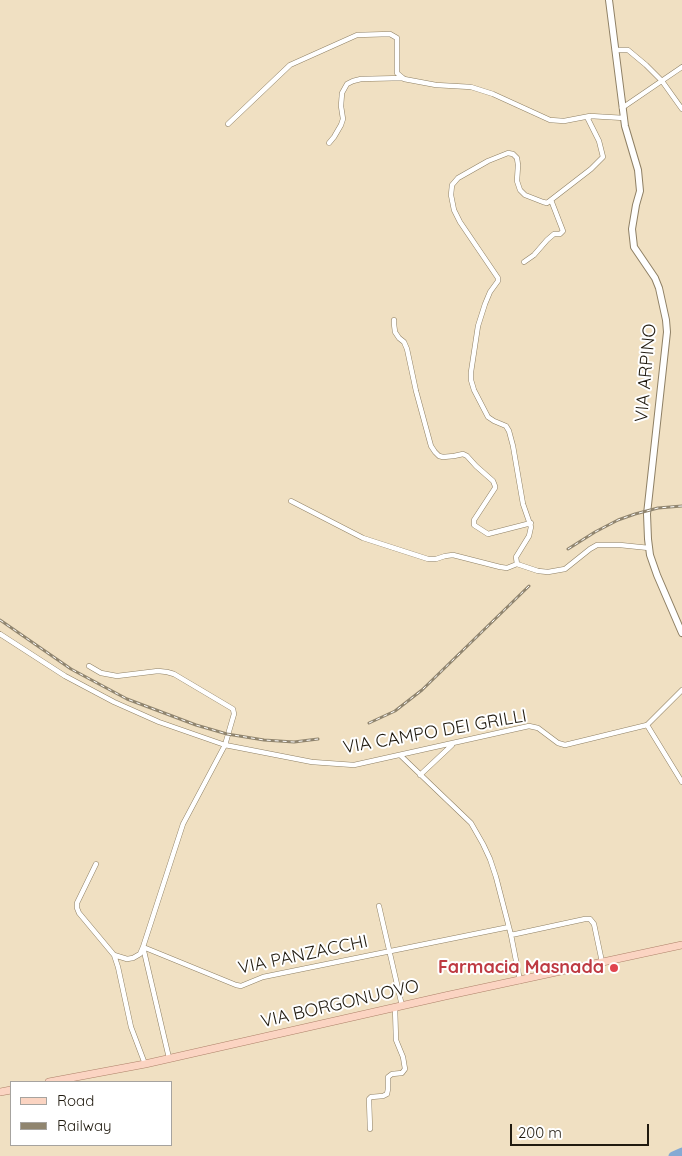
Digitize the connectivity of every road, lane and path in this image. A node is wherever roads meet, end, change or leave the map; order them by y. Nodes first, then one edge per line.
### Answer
1 (608, 0) edge
2 (615, 50) junction
3 (682, 67) edge
4 (403, 78) junction
5 (662, 81) junction
6 (622, 108) junction
7 (682, 109) edge
8 (590, 116) junction
9 (624, 118) junction
10 (228, 124) dead end
11 (329, 143) dead end
12 (551, 200) junction
13 (524, 262) dead end
14 (394, 320) dead end
15 (291, 501) dead end
16 (530, 523) junction
17 (649, 548) junction
18 (517, 564) junction
19 (682, 632) edge
20 (0, 634) edge
21 (88, 666) dead end
22 (682, 690) edge
23 (647, 725) junction
24 (453, 743) junction
25 (225, 745) junction
26 (400, 755) junction
27 (420, 775) junction
28 (682, 782) edge
29 (96, 864) dead end
30 (379, 906) dead end
31 (509, 927) junction
32 (511, 936) junction
33 (682, 945) edge
34 (143, 947) junction
35 (390, 951) junction
36 (114, 955) junction
37 (602, 962) junction
38 (520, 981) junction
39 (399, 1006) junction
40 (169, 1058) junction
41 (145, 1064) junction
42 (54, 1081) edge
43 (370, 1129) dead end

1 - 2 street, VIA ARPINO
2 - 5 street
2 - 6 street, VIA ARPINO
3 - 5 street
4 - 8 street
4 - 10 street
4 - 11 street
5 - 6 street
5 - 7 street
6 - 9 street, VIA ARPINO
8 - 9 street
8 - 12 street
9 - 17 street, VIA ARPINO
12 - 13 street
12 - 16 street
14 - 16 street
15 - 18 street
16 - 18 street
17 - 18 street
17 - 19 street, VIA ARPINO
20 - 25 street, VIA CAMPO DEI GRILLI
21 - 25 street
22 - 23 street
23 - 24 street, VIA CAMPO DEI GRILLI
23 - 28 street
24 - 26 street, VIA CAMPO DEI GRILLI
24 - 27 street
25 - 26 street, VIA CAMPO DEI GRILLI
25 - 34 street
26 - 27 street
27 - 31 street
29 - 36 street
30 - 35 street
31 - 32 street
31 - 35 street, VIA PANZACCHI
32 - 37 street
32 - 38 street
33 - 37 main road, VIA BORGONUOVO
34 - 35 street, VIA PANZACCHI
34 - 36 street
34 - 40 street
35 - 39 street
36 - 41 street
37 - 38 main road, VIA BORGONUOVO
38 - 39 main road, VIA BORGONUOVO
39 - 40 main road, VIA BORGONUOVO
39 - 43 street
40 - 41 main road, VIA BORGONUOVO
41 - 42 main road, VIA BORGONUOVO

